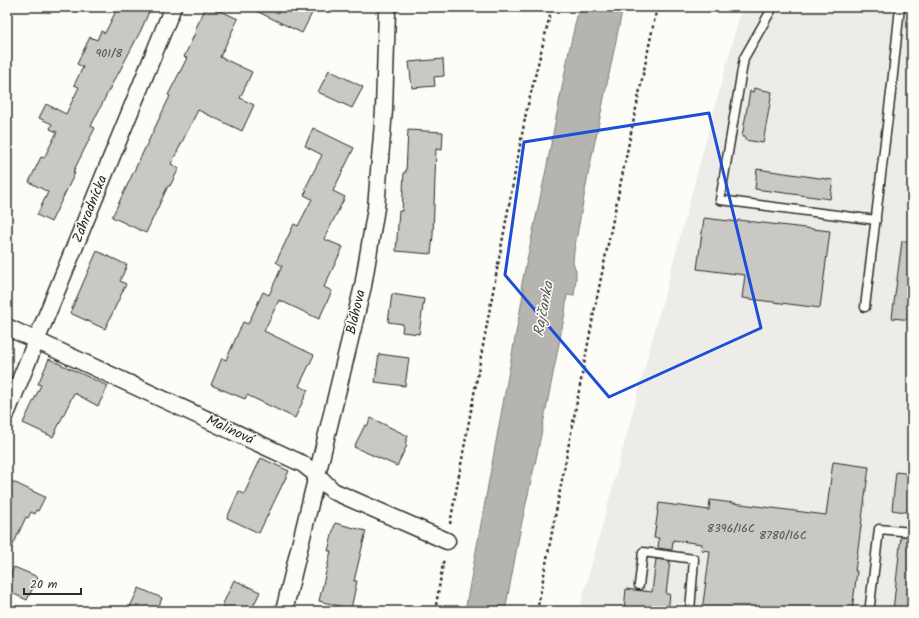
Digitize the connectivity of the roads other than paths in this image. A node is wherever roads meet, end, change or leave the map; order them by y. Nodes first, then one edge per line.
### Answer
1 (173, 7) edge
2 (386, 7) edge
3 (773, 7) edge
4 (900, 7) edge
5 (876, 220) junction
6 (865, 307) dead end
7 (7, 327) edge
8 (36, 341) junction
9 (7, 412) edge
10 (317, 475) junction
11 (912, 532) edge
12 (447, 541) road end
13 (638, 585) dead end
14 (870, 605) dead end
15 (284, 611) edge
16 (690, 611) edge

1 - 8 street, Záhradnícka
2 - 10 street, Bláhova
3 - 5 lane
4 - 5 lane
5 - 6 lane
7 - 8 street, Malinová
8 - 9 street, Záhradnícka
8 - 10 street, Malinová
10 - 12 street, Malinová
10 - 15 street, Bláhova
11 - 14 lane
13 - 16 lane

